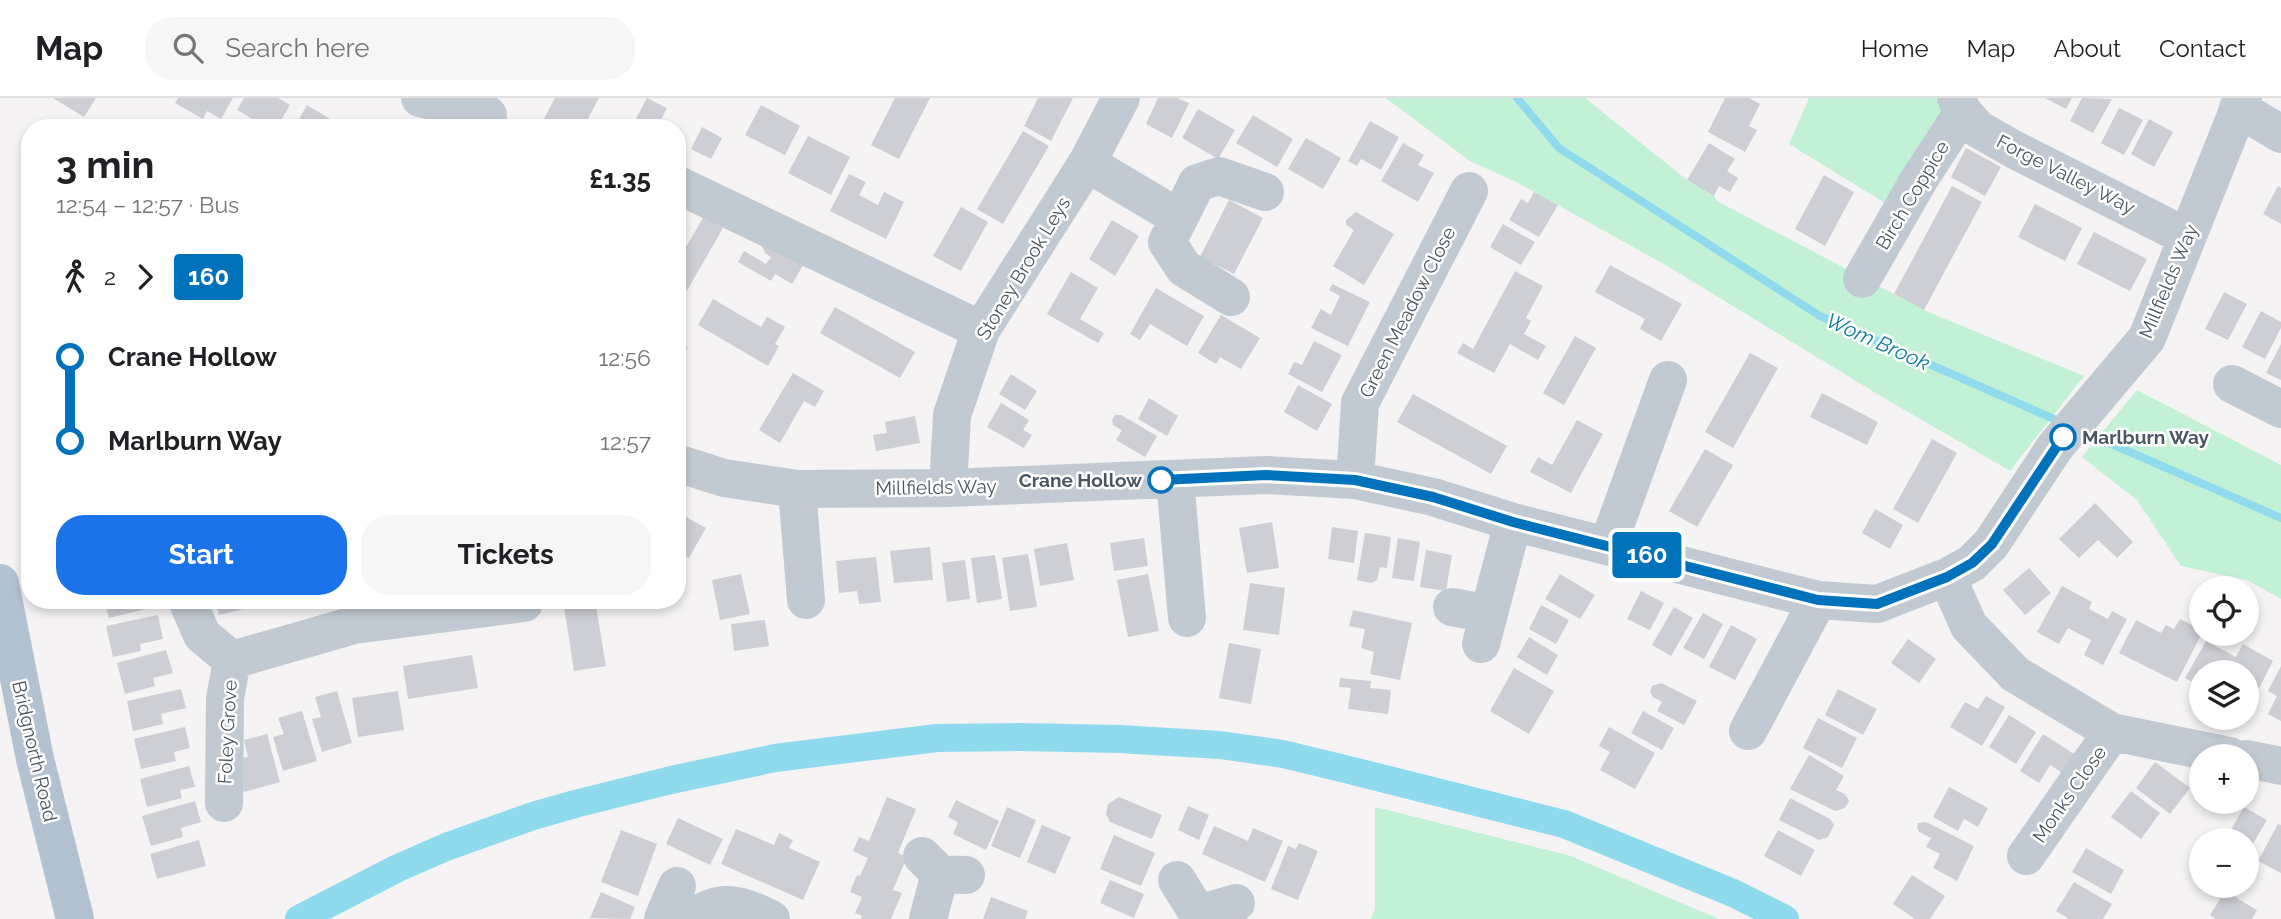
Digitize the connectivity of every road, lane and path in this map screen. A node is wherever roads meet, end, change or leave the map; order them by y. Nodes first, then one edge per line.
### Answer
1 (420, 98) edge
2 (1121, 98) edge
3 (2240, 103) edge
4 (1959, 105) edge
5 (489, 114) edge
6 (2281, 134) edge
7 (1087, 163) junction
8 (686, 189) edge
9 (1469, 191) dead end
10 (1265, 192) dead end
11 (1173, 230) junction
12 (2188, 237) junction
13 (1862, 279) dead end
14 (1231, 297) dead end
15 (981, 330) junction
16 (1668, 380) dead end
17 (2232, 384) dead end
18 (2281, 409) edge
19 (686, 466) edge
20 (1175, 479) junction
21 (1355, 480) junction
22 (948, 488) junction
23 (797, 489) junction
24 (1513, 522) junction
25 (1608, 545) junction
26 (1947, 577) junction
27 (0, 583) edge
28 (1195, 593) dead end
29 (806, 600) dead end
30 (1818, 600) junction
31 (1452, 607) dead end
32 (191, 609) edge
33 (421, 609) edge
34 (353, 613) edge
35 (232, 660) junction
36 (1748, 731) dead end
37 (2112, 732) junction
38 (2189, 748) edge
39 (2259, 762) edge
40 (2281, 766) edge
41 (224, 803) dead end
42 (2026, 856) dead end
43 (943, 868) dead end
44 (1177, 880) dead end
45 (1236, 903) dead end
46 (677, 908) edge
47 (1197, 916) edge
48 (75, 919) edge
49 (771, 919) edge
50 (928, 919) edge

1 - 5 street
2 - 7 street, Stoney Brook Leys
3 - 6 street
3 - 12 street, Millfields Way
4 - 12 street, Forge Valley Way
4 - 13 street, Birch Coppice
7 - 11 street
7 - 15 street, Stoney Brook Leys
8 - 15 street
9 - 21 street, Green Meadow Close
10 - 11 street
11 - 14 street
12 - 26 street, Millfields Way
15 - 22 street, Stoney Brook Leys
16 - 25 street
17 - 18 street
19 - 23 street, Millfields Way
20 - 21 street, Millfields Way
20 - 22 street, Millfields Way
20 - 28 street
21 - 24 street, Millfields Way
22 - 23 street, Millfields Way
23 - 29 street
24 - 25 street, Millfields Way
24 - 31 street
25 - 30 street, Millfields Way
26 - 30 street, Millfields Way
26 - 37 street
27 - 48 main road, Bridgnorth Road
30 - 36 street
32 - 35 street, Foley Grove
33 - 34 street, Foley Grove
34 - 35 street, Foley Grove
35 - 41 street, Foley Grove
37 - 38 street
37 - 42 street, Monks Close
39 - 40 street
43 - 50 street
44 - 47 street
45 - 47 street
46 - 49 street

